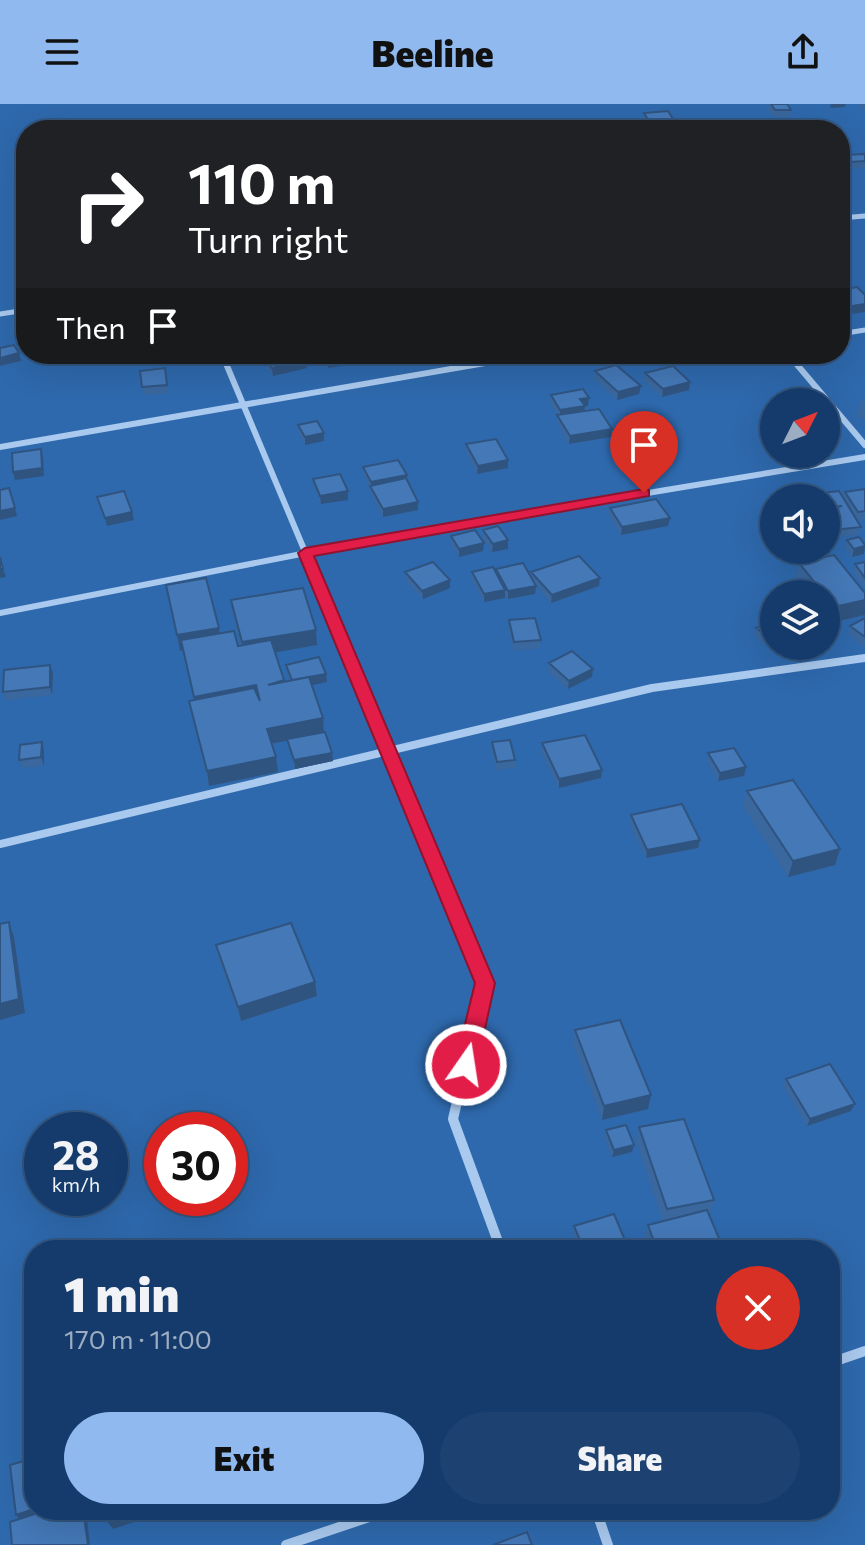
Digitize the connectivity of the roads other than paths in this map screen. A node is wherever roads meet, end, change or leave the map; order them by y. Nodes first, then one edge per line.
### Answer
1 (226, 364) edge
2 (479, 364) edge
3 (796, 364) edge
4 (243, 405) junction
5 (865, 445) edge
6 (0, 447) edge
7 (865, 457) edge
8 (305, 553) junction
9 (0, 613) edge
10 (865, 658) edge
11 (388, 751) junction
12 (0, 844) edge
13 (497, 1240) edge
14 (865, 1351) edge
15 (840, 1360) edge
16 (360, 1520) edge
17 (599, 1520) edge
18 (286, 1545) edge
19 (608, 1545) edge

1 - 4 street
2 - 4 street
3 - 5 street
4 - 6 street
4 - 8 street
7 - 8 street
8 - 9 street
8 - 11 street
10 - 11 street
11 - 12 street
11 - 13 street
14 - 15 street
16 - 18 street
17 - 19 street

